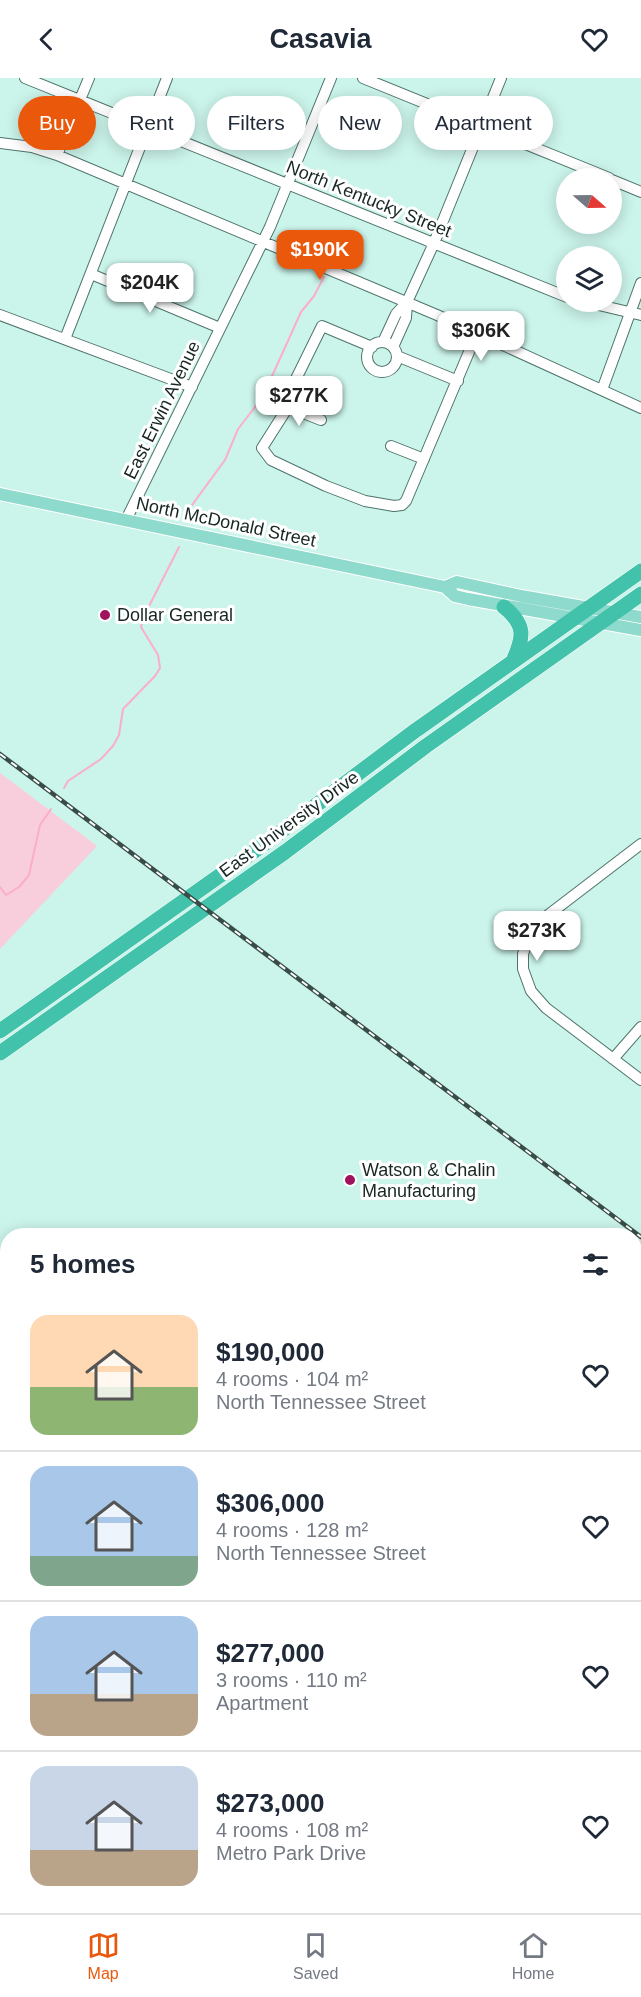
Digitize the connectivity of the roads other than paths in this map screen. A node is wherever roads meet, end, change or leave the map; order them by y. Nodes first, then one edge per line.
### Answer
1 (25, 78) edge
2 (89, 78) edge
3 (168, 78) edge
4 (331, 78) edge
5 (363, 78) edge
6 (501, 78) edge
7 (70, 96) edge
8 (82, 96) edge
9 (161, 96) edge
10 (494, 96) edge
11 (414, 98) edge
12 (195, 146) edge
13 (1, 147) edge
14 (59, 150) edge
15 (139, 150) edge
16 (472, 150) edge
17 (541, 150) edge
18 (57, 155) junction
19 (584, 168) edge
20 (622, 184) edge
21 (126, 185) junction
22 (288, 185) junction
23 (641, 192) edge
24 (264, 242) junction
25 (434, 243) junction
26 (92, 274) junction
27 (641, 283) edge
28 (556, 293) edge
29 (407, 302) junction
30 (635, 314) edge
31 (0, 315) edge
32 (220, 328) junction
33 (477, 333) junction
34 (65, 339) junction
35 (372, 346) junction
36 (391, 348) junction
37 (458, 381) junction
38 (192, 387) junction
39 (602, 390) junction
40 (288, 407) junction
41 (641, 408) edge
42 (321, 420) dead end
43 (390, 446) dead end
44 (424, 459) junction
45 (0, 494) edge
46 (126, 520) junction
47 (641, 571) edge
48 (445, 587) junction
49 (641, 594) edge
50 (504, 607) junction
51 (589, 608) junction
52 (615, 612) junction
53 (641, 616) edge
54 (573, 619) junction
55 (599, 623) junction
56 (641, 630) edge
57 (512, 662) junction
58 (416, 730) junction
59 (426, 746) junction
60 (641, 844) edge
61 (29, 1010) junction
62 (40, 1025) junction
63 (641, 1027) edge
64 (0, 1030) edge
65 (0, 1053) edge
66 (613, 1059) junction
67 (641, 1080) edge

1 - 7 street, North Kentucky Street
2 - 8 street
3 - 9 street
4 - 22 street, East Erwin Avenue
5 - 11 street
6 - 10 street
12 - 22 street, North Kentucky Street
13 - 18 street
14 - 18 street
15 - 21 street
16 - 25 street
17 - 19 street
18 - 21 street
20 - 23 street
21 - 24 street
21 - 26 street
22 - 24 street, East Erwin Avenue
22 - 25 street, North Kentucky Street
24 - 29 street
24 - 32 street, East Erwin Avenue
25 - 28 street, North Kentucky Street
25 - 29 street
26 - 32 street
26 - 34 street
27 - 30 street
29 - 33 street
29 - 36 street
30 - 39 street
31 - 34 street
32 - 38 street, East Erwin Avenue
33 - 37 street
33 - 39 street
34 - 38 street
35 - 36 street
35 - 36 street
35 - 40 street
36 - 37 street
37 - 44 street
38 - 46 street, East Erwin Avenue
39 - 41 street
40 - 42 street
40 - 44 street
43 - 44 street
45 - 46 main road, North McDonald Street
46 - 48 main road, North McDonald Street
47 - 51 highway, East University Drive
48 - 50 main road, North McDonald Street
48 - 51 main road, North McDonald Street
49 - 52 highway, East University Drive
50 - 54 main road, North McDonald Street
50 - 57 highway
51 - 52 main road, North McDonald Street
51 - 54 highway, East University Drive
52 - 53 main road, North McDonald Street
52 - 55 highway, East University Drive
54 - 55 main road, North McDonald Street
54 - 57 highway, East University Drive
55 - 56 main road, North McDonald Street
55 - 59 highway, East University Drive
57 - 58 highway, East University Drive
58 - 59 highway
58 - 61 highway, East University Drive
59 - 62 highway, East University Drive
60 - 66 street
61 - 62 highway
61 - 64 highway, East University Drive
62 - 65 highway, East University Drive
63 - 66 street
66 - 67 street

